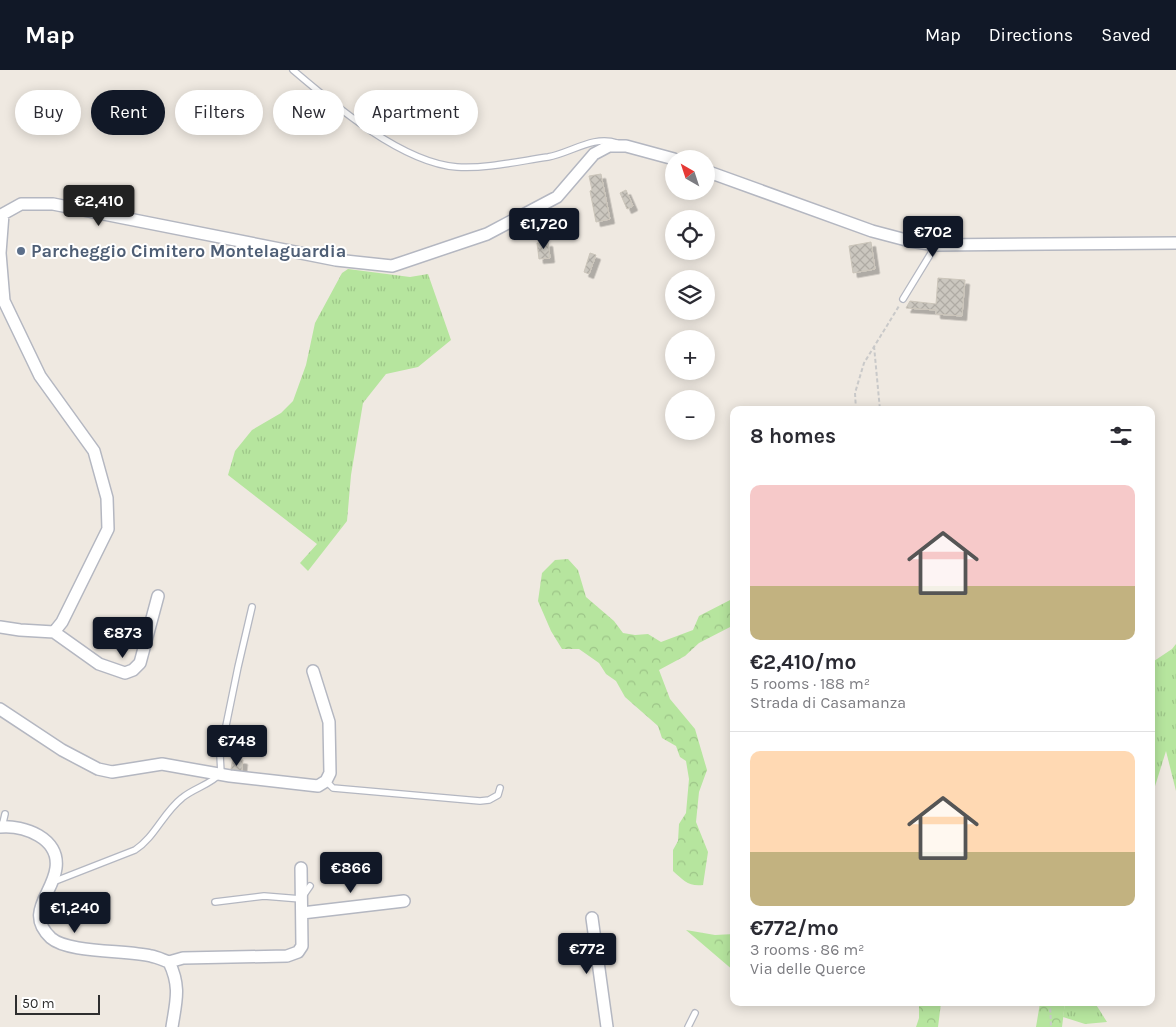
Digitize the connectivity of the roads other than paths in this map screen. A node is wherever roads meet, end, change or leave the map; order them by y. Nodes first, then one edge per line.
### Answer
1 (293, 70) edge
2 (626, 146) junction
3 (665, 157) edge
4 (715, 174) edge
5 (1176, 243) edge
6 (936, 245) junction
7 (903, 299) road end
8 (158, 596) dead end
9 (252, 607) dead end
10 (0, 627) edge
11 (54, 632) junction
12 (313, 671) dead end
13 (0, 709) edge
14 (221, 773) junction
15 (326, 782) junction
16 (500, 788) dead end
17 (6, 814) dead end
18 (1, 827) edge
19 (301, 868) dead end
20 (51, 883) junction
21 (310, 886) dead end
22 (301, 899) junction
23 (404, 900) dead end
24 (215, 902) dead end
25 (302, 913) junction
26 (592, 918) dead end
27 (169, 962) junction
28 (695, 1013) dead end
29 (172, 1027) edge
30 (607, 1027) edge
31 (688, 1027) edge

1 - 2 lane
2 - 3 street
2 - 11 street
4 - 6 street
5 - 6 street
6 - 7 lane
8 - 11 street
9 - 14 lane
10 - 11 street
12 - 15 street
13 - 14 street
14 - 15 street
14 - 20 lane
15 - 16 lane
17 - 18 lane
18 - 20 street
19 - 22 street
20 - 27 street
21 - 22 lane
22 - 24 lane
22 - 25 street
23 - 25 street
25 - 27 street
26 - 30 street
27 - 29 street
28 - 31 lane

